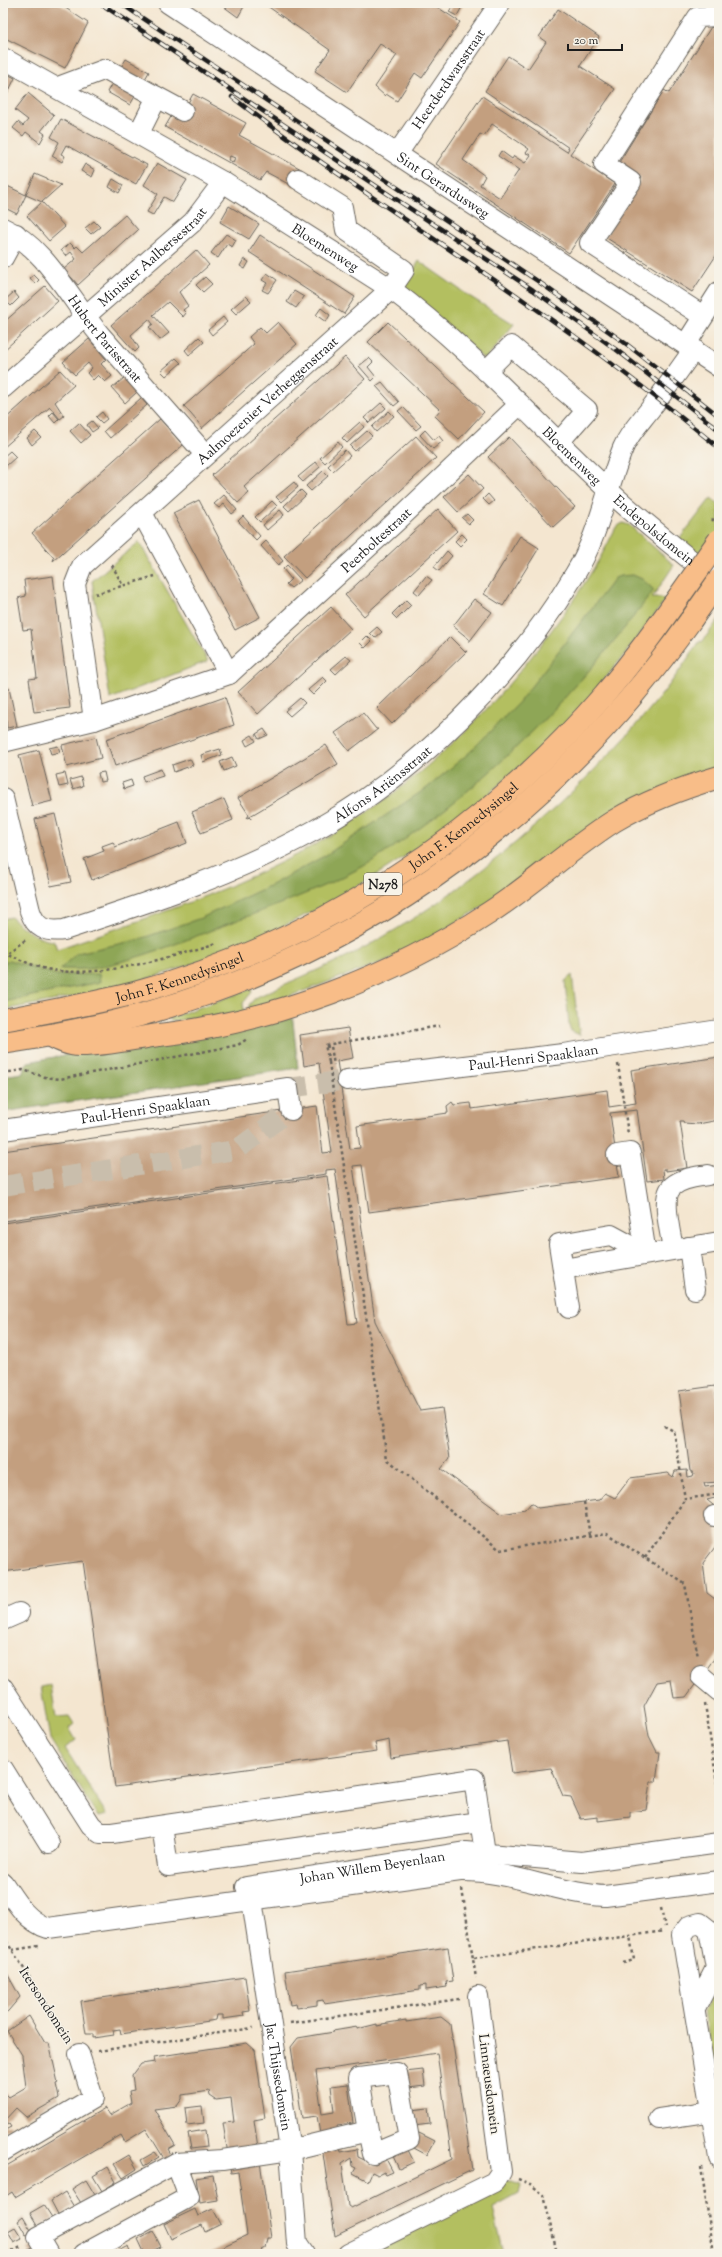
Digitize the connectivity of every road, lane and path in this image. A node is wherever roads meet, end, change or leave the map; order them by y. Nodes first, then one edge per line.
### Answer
1 (168, 3) edge
2 (500, 3) edge
3 (719, 16) edge
4 (3, 58) edge
5 (58, 87) junction
6 (157, 97) junction
7 (183, 111) dead end
8 (139, 133) junction
9 (397, 154) junction
10 (298, 180) dead end
11 (223, 182) junction
12 (9, 231) edge
13 (3, 258) edge
14 (391, 289) junction
15 (719, 292) edge
16 (87, 315) junction
17 (703, 316) junction
18 (690, 347) junction
19 (719, 367) edge
20 (486, 371) junction
21 (3, 388) edge
22 (520, 404) junction
23 (559, 442) junction
24 (205, 454) junction
25 (609, 491) junction
26 (142, 513) junction
27 (719, 540) edge
28 (103, 547) junction
29 (161, 575) dead end
30 (719, 580) edge
31 (719, 583) edge
32 (123, 586) junction
33 (77, 600) junction
34 (230, 674) junction
35 (94, 720) junction
36 (3, 742) edge
37 (719, 777) edge
38 (3, 798) edge
39 (40, 927) junction
40 (223, 941) dead end
41 (3, 952) edge
42 (7, 954) junction
43 (3, 956) edge
44 (3, 1020) edge
45 (440, 1026) dead end
46 (719, 1030) edge
47 (49, 1036) junction
48 (249, 1036) dead end
49 (3, 1043) edge
50 (615, 1046) junction
51 (326, 1047) junction
52 (334, 1065) dead end
53 (3, 1072) edge
54 (347, 1080) tunnel mouth
55 (291, 1110) dead end
56 (625, 1113) dead end
57 (3, 1130) edge
58 (617, 1155) dead end
59 (708, 1175) dead end
60 (719, 1242) edge
61 (681, 1248) junction
62 (646, 1254) junction
63 (563, 1269) junction
64 (695, 1289) dead end
65 (569, 1308) dead end
66 (664, 1426) dead end
67 (712, 1495) dead end
68 (686, 1499) junction
69 (584, 1502) dead end
70 (590, 1535) junction
71 (645, 1558) junction
72 (701, 1676) junction
73 (719, 1691) edge
74 (5, 1698) edge
75 (3, 1769) edge
76 (719, 1796) edge
77 (480, 1822) junction
78 (162, 1826) junction
79 (49, 1844) dead end
80 (717, 1844) edge
81 (485, 1853) junction
82 (719, 1881) edge
83 (3, 1883) edge
84 (470, 1887) dead end
85 (252, 1900) junction
86 (654, 1907) dead end
87 (40, 1924) junction
88 (3, 1936) edge
89 (630, 1936) junction
90 (622, 1963) dead end
91 (478, 1996) dead end
92 (695, 2009) dead end
93 (79, 2054) joint
94 (708, 2112) edge
95 (659, 2118) dead end
96 (368, 2131) dead end
97 (3, 2150) edge
98 (290, 2150) junction
99 (710, 2159) edge
100 (176, 2163) junction
101 (501, 2172) junction
102 (48, 2254) edge
103 (84, 2254) edge
104 (304, 2254) edge
105 (348, 2254) edge
106 (557, 2254) edge
107 (714, 2254) edge

1 - 9 street, Sint Gerardusweg
2 - 9 street, Heerderdwarsstraat
3 - 17 street
4 - 5 street, Bloemenweg
5 - 6 street
5 - 8 street, Bloemenweg
6 - 7 street
6 - 8 street
8 - 11 street, Bloemenweg
9 - 18 street, Sint Gerardusweg
10 - 14 street, Aalmoezenier Verheggenstraat
11 - 14 street, Bloemenweg
11 - 16 street, Minister Aalbersestraat
12 - 13 street
12 - 16 street, Hubert Parisstraat
14 - 20 street, Bloemenweg
14 - 24 street, Aalmoezenier Verheggenstraat
15 - 17 street, Alfons Ariënsstraat
16 - 21 street, Minister Aalbersestraat
16 - 24 street, Hubert Parisstraat
17 - 18 street, Alfons Ariënsstraat
18 - 19 street, Sint Gerardusweg
18 - 25 street, Alfons Ariënsstraat
20 - 22 street, Bloemenweg
20 - 23 street
22 - 23 street, Bloemenweg
22 - 34 street, Peerboltestraat
23 - 25 street, Bloemenweg
24 - 26 street, Aalmoezenier Verheggenstraat
25 - 31 street, Endepolsdomein
25 - 39 street, Alfons Ariënsstraat
26 - 28 street, Aalmoezenier Verheggenstraat
26 - 34 street
27 - 44 main road, John F. Kennedysingel / N278, bridge
28 - 32 path
28 - 33 street, Aalmoezenier Verheggenstraat
29 - 32 path
30 - 47 main road, John F. Kennedysingel / N278, bridge
32 - 33 path
33 - 35 street, Aalmoezenier Verheggenstraat
34 - 35 street
35 - 36 street
37 - 47 main road
38 - 39 street
39 - 42 path
40 - 42 path, John F. Kennedysingel
41 - 42 path, John F. Kennedysingel
42 - 43 path
45 - 51 path
46 - 50 street, Paul-Henri Spaaklaan
47 - 49 main road, John F. Kennedysingel / N278
48 - 53 path
50 - 54 street, Paul-Henri Spaaklaan
50 - 56 path
51 - 52 path
51 - 70 path, bridge
55 - 57 street, Paul-Henri Spaaklaan
58 - 62 street
59 - 61 street
60 - 61 street
61 - 62 street
61 - 64 street
62 - 63 street
62 - 63 street
63 - 65 street
66 - 68 path
67 - 68 path
68 - 71 path
69 - 70 path
70 - 71 path
71 - 72 path
72 - 73 street
72 - 76 path
74 - 78 street
75 - 79 street
77 - 78 street
77 - 78 street
77 - 81 street
80 - 81 street, Johan Willem Beyenlaan
81 - 87 street, Johan Willem Beyenlaan
82 - 85 street, Johan Willem Beyenlaan
83 - 87 street
84 - 89 path
85 - 87 street, Johan Willem Beyenlaan
85 - 98 street, Jac Thijssedomein
86 - 89 path
88 - 93 path, Itersondomein
89 - 90 path
91 - 101 street, Linnaeusdomein
92 - 94 street
93 - 97 street
94 - 95 street
94 - 99 street
96 - 98 street
98 - 100 street
98 - 104 street, Jac Thijssedomein
99 - 107 path
100 - 102 street
100 - 103 street
101 - 105 street
101 - 106 path

